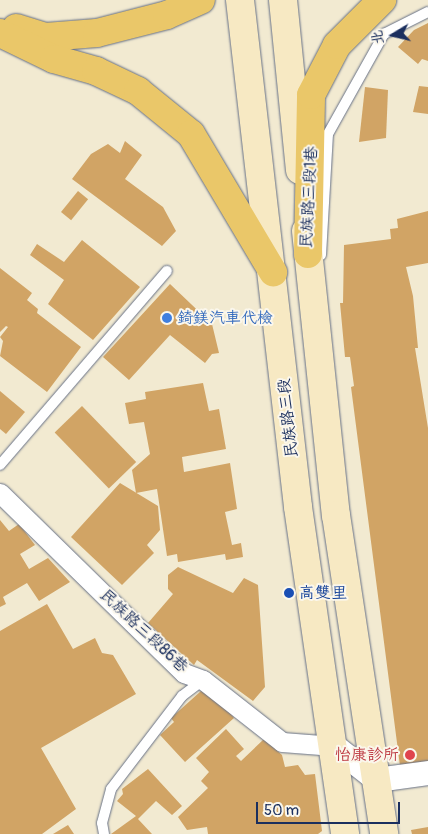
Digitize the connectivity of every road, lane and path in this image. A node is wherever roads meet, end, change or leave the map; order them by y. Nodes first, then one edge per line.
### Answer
1 (201, 0) edge
2 (240, 0) edge
3 (283, 0) edge
4 (382, 0) edge
5 (428, 12) edge
6 (0, 24) edge
7 (0, 33) edge
8 (308, 254) junction
9 (166, 271) dead end
10 (273, 272) junction
11 (317, 336) junction
12 (0, 465) edge
13 (0, 493) edge
14 (203, 680) junction
15 (334, 746) junction
16 (428, 773) edge
17 (377, 780) junction
18 (104, 834) edge
19 (345, 834) edge
20 (384, 834) edge

1 - 6 highway
2 - 10 main road, 民族路三段
3 - 8 main road
4 - 8 highway
5 - 11 lane, 民族路三段1巷
7 - 10 highway
8 - 11 main road
9 - 12 lane
10 - 15 main road, 民族路三段
11 - 17 main road
13 - 14 street, 民族路三段86巷
14 - 15 street, 民族路三段86巷
14 - 18 lane
15 - 17 street
15 - 19 main road, 民族路三段
16 - 17 street
17 - 20 main road

